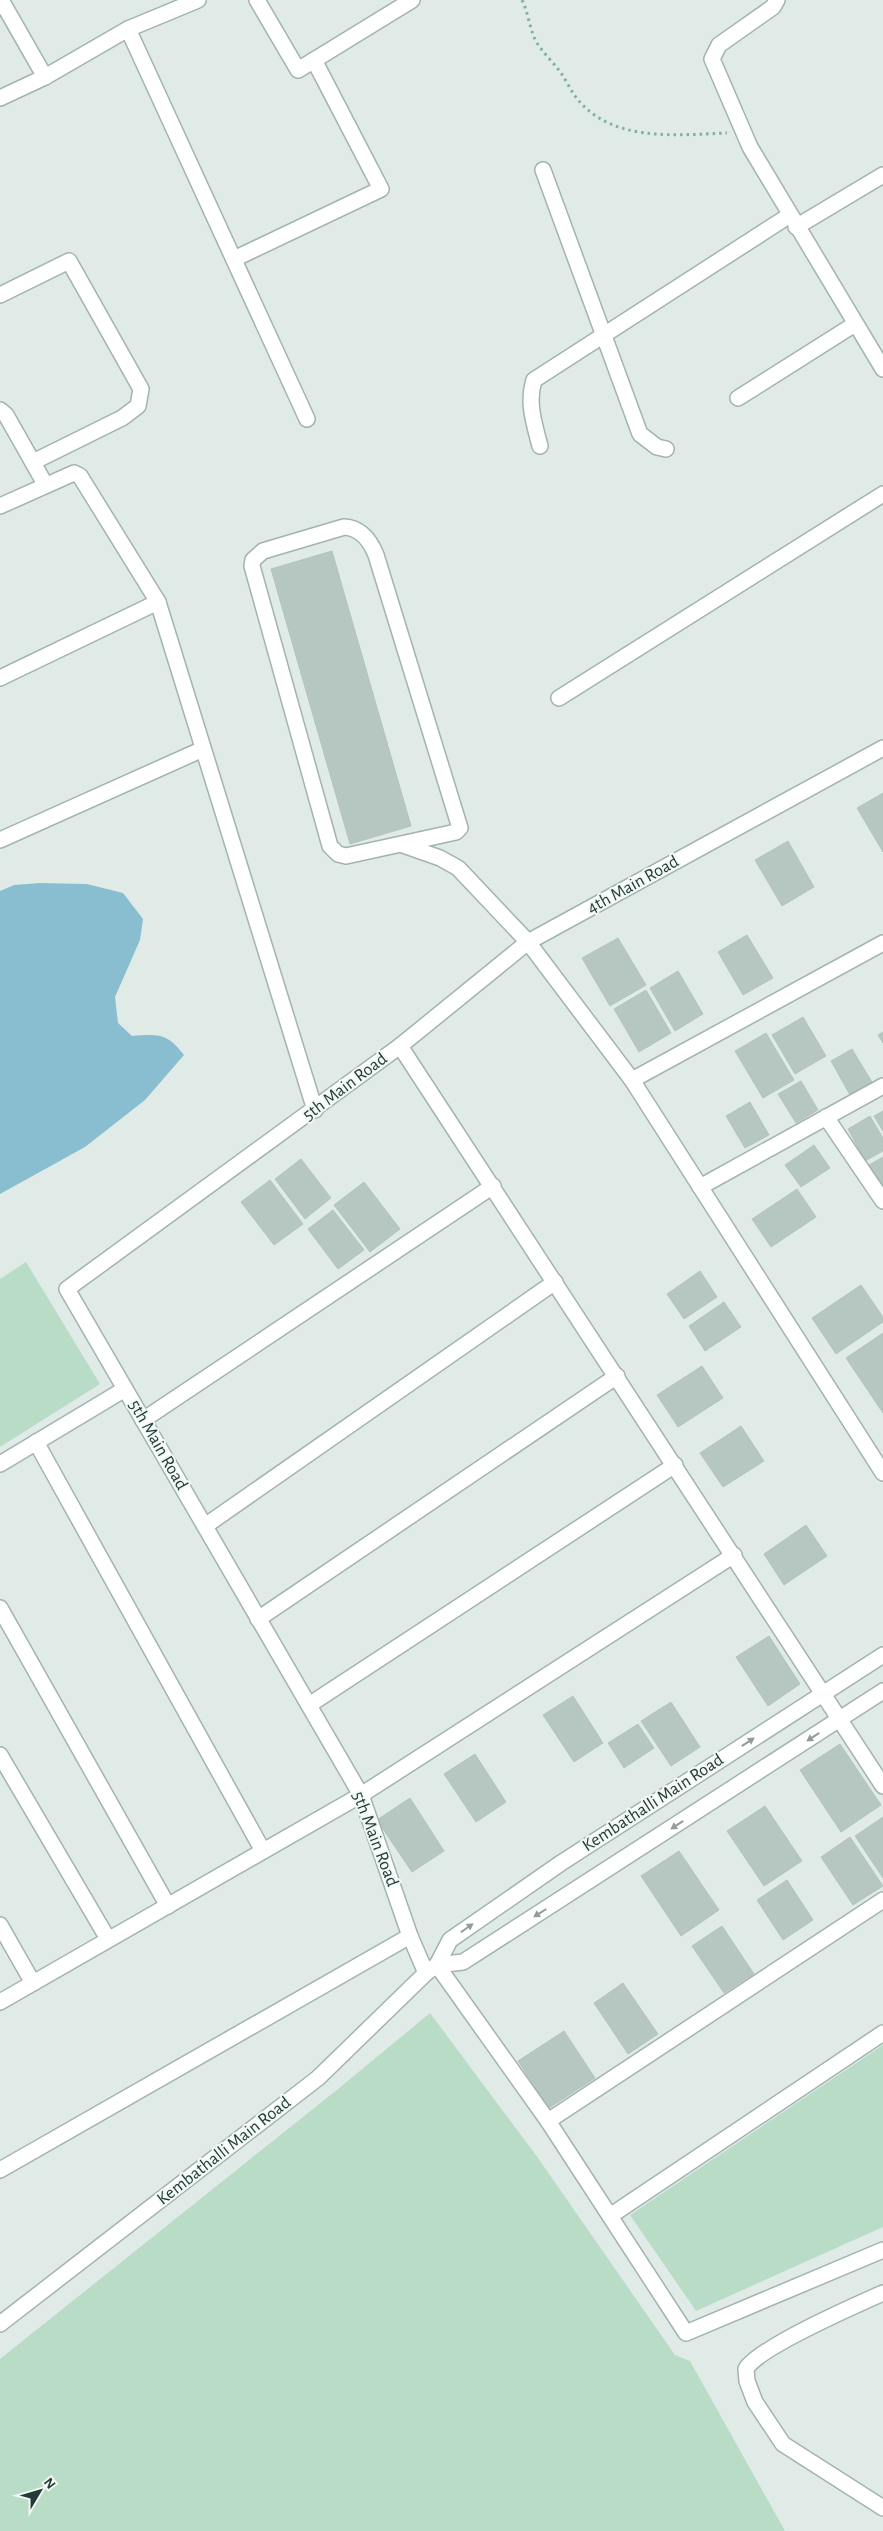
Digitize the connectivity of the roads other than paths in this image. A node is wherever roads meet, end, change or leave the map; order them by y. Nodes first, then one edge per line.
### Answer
1 (1, 0) edge
2 (198, 0) edge
3 (257, 0) edge
4 (412, 0) edge
5 (777, 0) edge
6 (128, 29) junction
7 (314, 60) junction
8 (45, 77) junction
9 (0, 98) edge
10 (543, 170) dead end
11 (883, 175) edge
12 (793, 221) junction
13 (234, 260) junction
14 (0, 295) edge
15 (855, 324) junction
16 (603, 335) junction
17 (883, 369) edge
18 (738, 398) dead end
19 (0, 410) edge
20 (307, 419) dead end
21 (540, 446) dead end
22 (666, 449) dead end
23 (33, 462) junction
24 (45, 484) junction
25 (883, 494) edge
26 (0, 506) edge
27 (158, 602) junction
28 (0, 678) edge
29 (559, 698) dead end
30 (883, 748) edge
31 (204, 749) junction
32 (0, 840) edge
33 (402, 845) junction
34 (528, 942) junction
35 (883, 943) edge
36 (400, 1046) junction
37 (632, 1080) junction
38 (883, 1086) edge
39 (315, 1110) junction
40 (826, 1117) junction
41 (493, 1186) junction
42 (700, 1187) junction
43 (883, 1201) edge
44 (555, 1282) junction
45 (617, 1376) junction
46 (125, 1389) junction
47 (143, 1420) junction
48 (36, 1442) junction
49 (0, 1464) edge
50 (675, 1465) junction
51 (883, 1474) edge
52 (205, 1526) junction
53 (734, 1555) junction
54 (0, 1610) edge
55 (258, 1619) junction
56 (883, 1656) edge
57 (883, 1691) edge
58 (822, 1693) junction
59 (309, 1705) junction
60 (840, 1720) junction
61 (0, 1755) edge
62 (883, 1786) edge
63 (361, 1795) junction
64 (263, 1851) junction
65 (883, 1900) edge
66 (168, 1906) junction
67 (0, 1925) edge
68 (410, 1936) junction
69 (108, 1939) junction
70 (432, 1969) junction
71 (33, 1983) junction
72 (0, 2002) edge
73 (883, 2033) edge
74 (548, 2121) junction
75 (0, 2170) edge
76 (610, 2216) junction
77 (883, 2250) edge
78 (883, 2293) edge
79 (0, 2324) edge
80 (883, 2508) edge

1 - 8 street
2 - 6 street
3 - 7 street
4 - 7 street
5 - 12 street
6 - 8 street
6 - 13 street
7 - 13 street
8 - 9 street
10 - 16 street
11 - 12 street
12 - 15 street
12 - 16 street
13 - 20 street
14 - 23 street
15 - 17 street
15 - 18 street
16 - 21 street
16 - 22 street
19 - 23 street
23 - 24 street
24 - 26 street
24 - 27 street
25 - 29 street
27 - 28 street
27 - 31 street
30 - 34 street, 4th Main Road
31 - 32 street
31 - 39 street
33 - 33 street
33 - 34 street
34 - 36 street, 4th Main Road
34 - 37 street
35 - 37 street
36 - 39 street, 5th Main Road
36 - 41 street
37 - 42 street
38 - 40 street
39 - 46 street, 5th Main Road
40 - 42 street
40 - 43 street
41 - 44 street
41 - 47 street
42 - 51 street
44 - 45 street
44 - 52 street
45 - 50 street
45 - 55 street
46 - 47 street, 5th Main Road
46 - 48 street
47 - 52 street, 5th Main Road
48 - 49 street
48 - 64 street
50 - 53 street
50 - 59 street
52 - 55 street, 5th Main Road
53 - 58 street
53 - 63 street
54 - 66 street
55 - 59 street, 5th Main Road
56 - 58 street, Kembathalli Main Road
57 - 60 street, Kembathalli Main Road
58 - 60 street
70 -> 58 street, Kembathalli Main Road
59 - 63 street, 5th Main Road
60 - 62 street
60 -> 70 street, Kembathalli Main Road
61 - 69 street
63 - 64 street
63 - 68 street, 5th Main Road
64 - 66 street
65 - 74 street
66 - 69 street
67 - 71 street
68 - 70 street, 5th Main Road
68 - 75 street
69 - 71 street
70 - 74 street, 5th Main Road
70 - 79 street, Kembathalli Main Road
71 - 72 street
73 - 76 street
74 - 76 street, 5th Main Road
76 - 77 street, 5th Main Road
78 - 80 street

